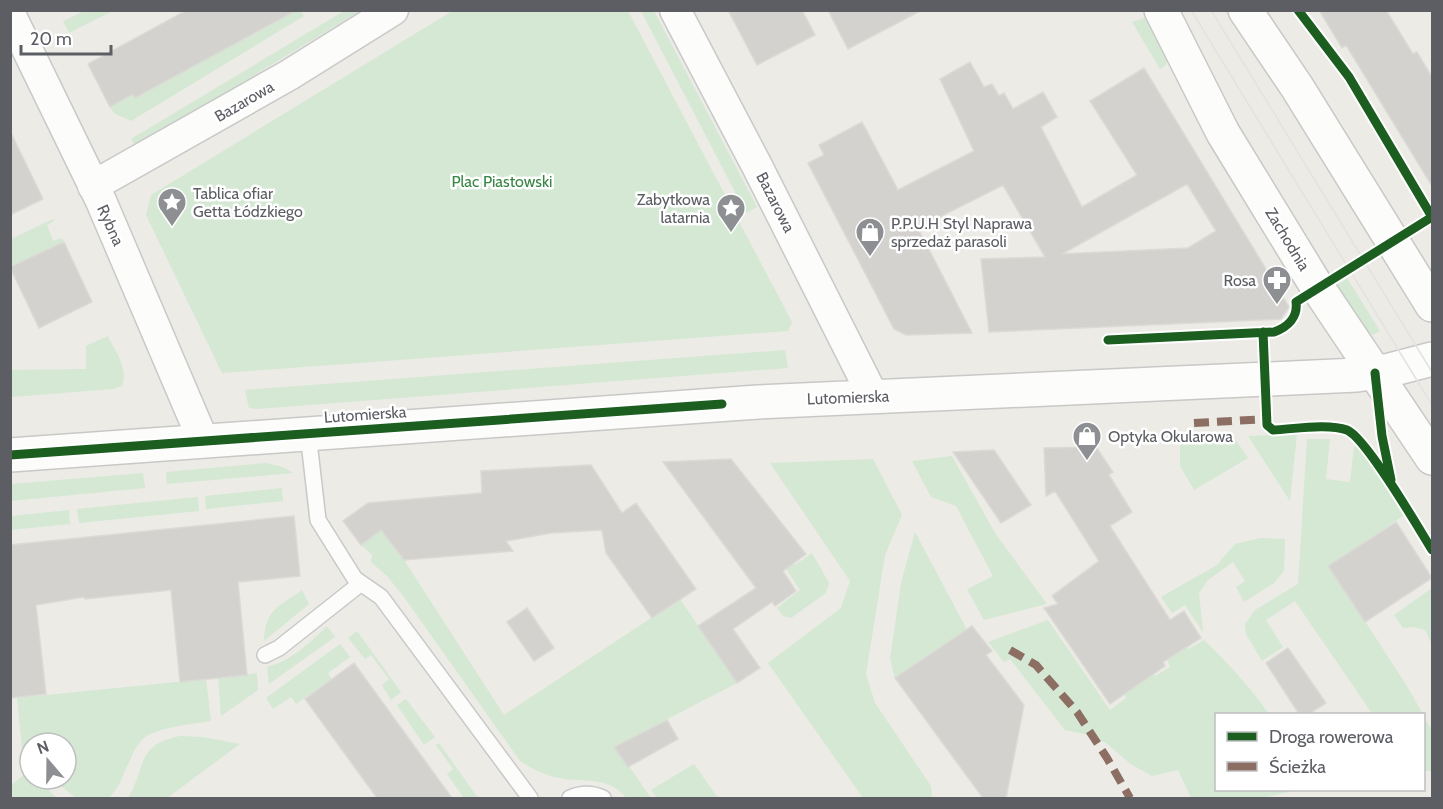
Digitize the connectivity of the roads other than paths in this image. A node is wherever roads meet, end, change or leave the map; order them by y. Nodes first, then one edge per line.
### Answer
1 (393, 10) edge
2 (675, 10) edge
3 (1161, 10) edge
4 (1245, 10) edge
5 (10, 14) edge
6 (93, 186) junction
7 (1432, 305) edge
8 (1432, 359) edge
9 (1374, 373) junction
10 (873, 396) junction
11 (308, 433) junction
12 (203, 440) junction
13 (10, 455) edge
14 (1432, 458) edge
15 (360, 584) junction
16 (265, 655) dead end
17 (530, 798) edge
18 (570, 798) edge
19 (603, 798) edge

1 - 6 street, Bazarowa
2 - 10 street, Bazarowa
3 - 9 main road, Zachodnia
4 - 7 main road
5 - 6 street, Rybna
6 - 12 street, Rybna
8 - 9 main road, Lutomierska
9 - 10 main road, Lutomierska
9 - 14 main road, Zachodnia
10 - 11 main road, Lutomierska
11 - 12 main road, Lutomierska
11 - 15 lane
12 - 13 main road, Lutomierska
15 - 16 lane
15 - 17 lane
18 - 19 lane

